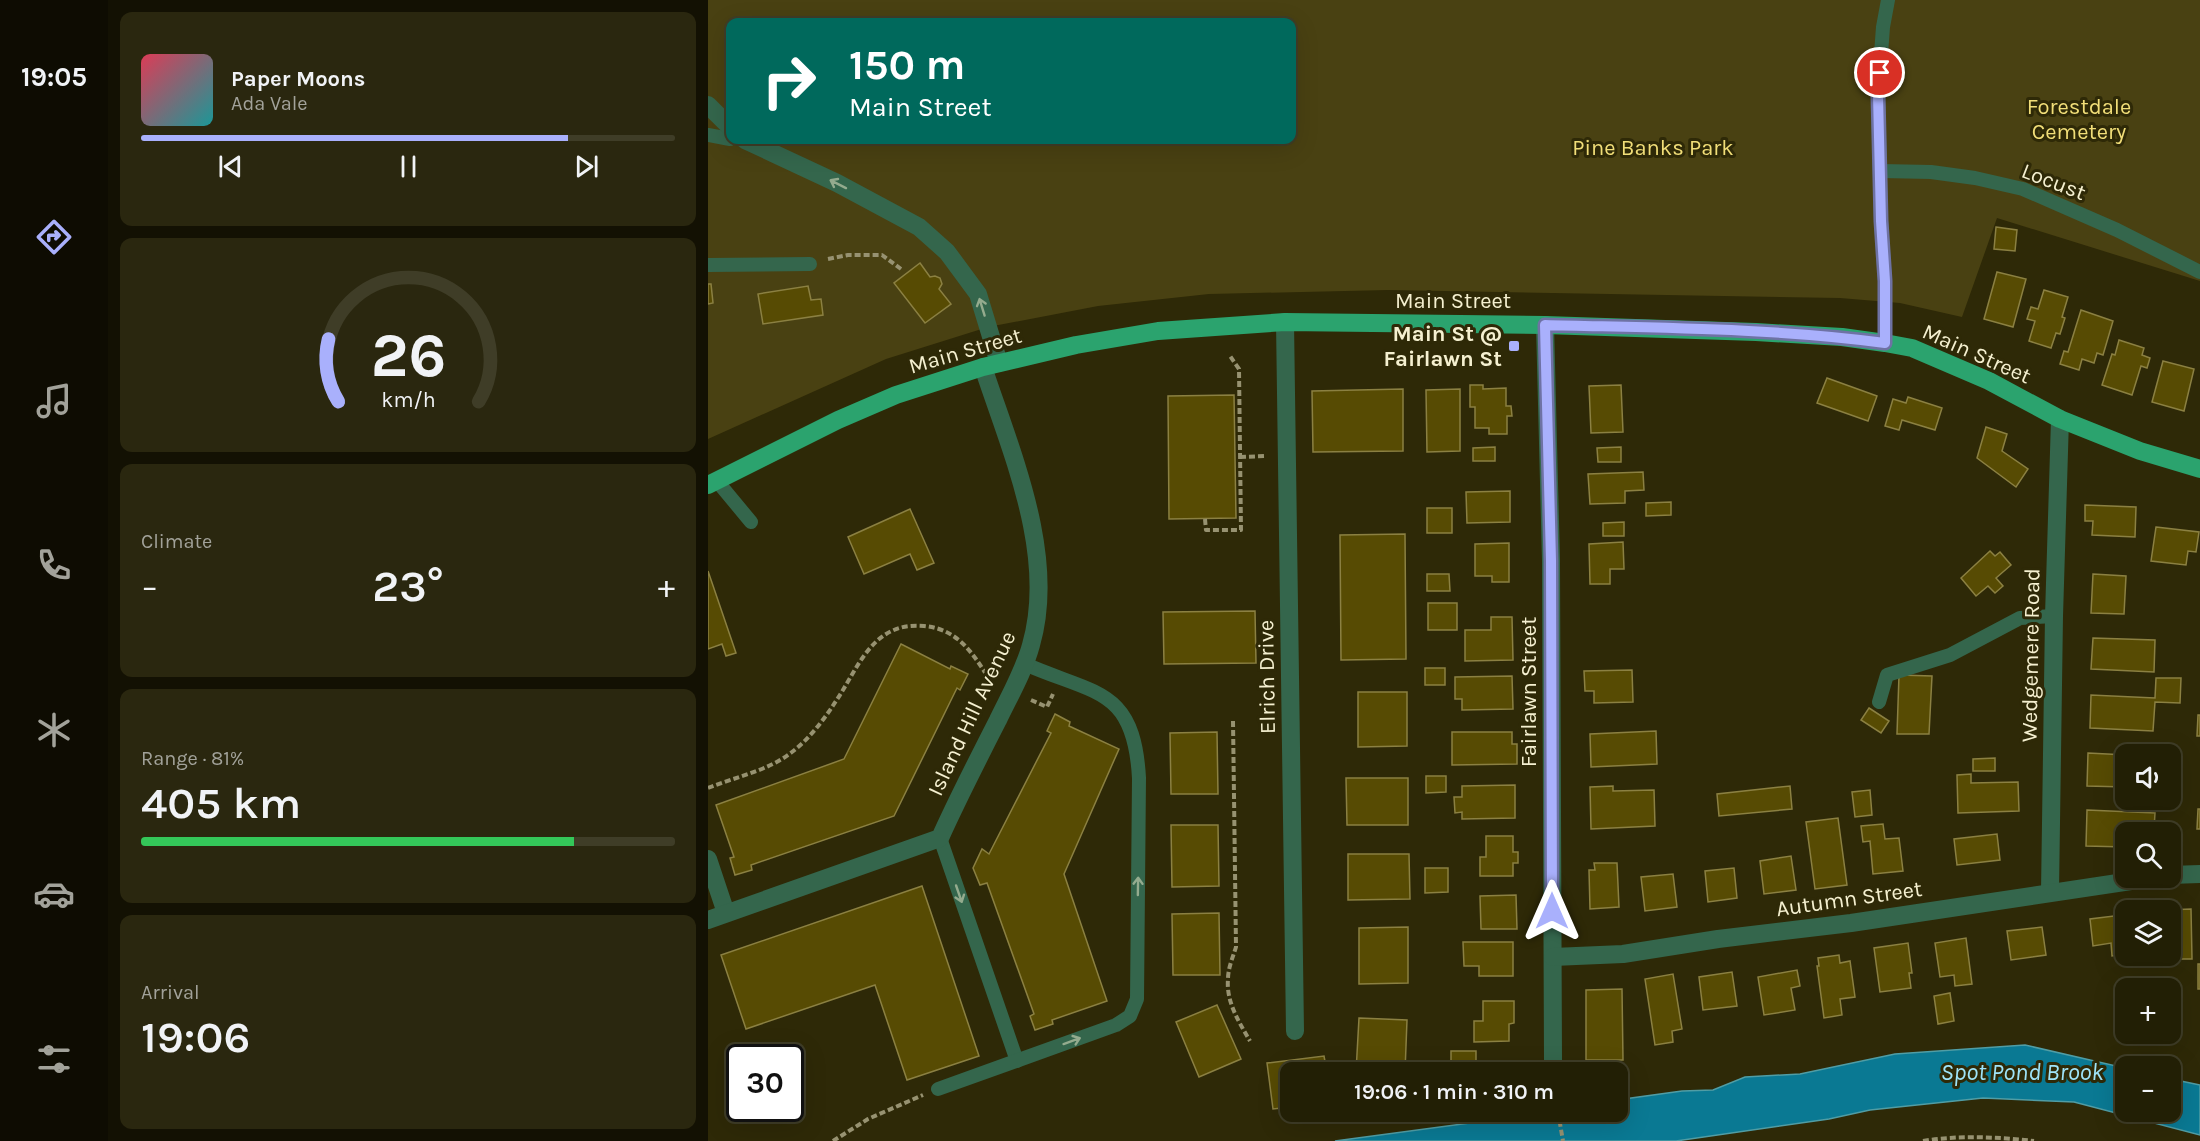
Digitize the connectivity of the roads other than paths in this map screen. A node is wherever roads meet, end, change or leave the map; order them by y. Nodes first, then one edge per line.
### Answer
1 (1888, 0) edge
2 (708, 105) edge
3 (726, 123) edge
4 (708, 135) edge
5 (726, 138) edge
6 (748, 144) edge
7 (1881, 171) junction
8 (810, 264) road end
9 (708, 265) edge
10 (2200, 272) edge
11 (1285, 322) junction
12 (1545, 325) junction
13 (1885, 343) junction
14 (991, 365) junction
15 (2060, 419) junction
16 (2200, 469) edge
17 (712, 483) edge
18 (751, 522) dead end
19 (2054, 616) junction
20 (1025, 664) junction
21 (1880, 702) dead end
22 (940, 838) junction
23 (708, 859) edge
24 (2200, 874) edge
25 (2181, 875) edge
26 (2115, 883) edge
27 (2050, 892) junction
28 (726, 913) junction
29 (708, 920) edge
30 (1553, 957) junction
31 (1295, 1031) dead end
32 (1553, 1060) dead end
33 (1017, 1061) junction
34 (938, 1089) road end

1 - 7 lane
2 - 3 street
4 - 5 lane
14 -> 6 street, Island Hill Avenue
7 - 10 lane, Locust
7 - 13 lane
8 - 9 lane
11 - 12 main road, Main Street
11 - 14 main road, Main Street
11 - 31 street, Elrich Drive
12 - 13 main road, Main Street
12 - 30 street, Fairlawn Street
13 - 15 main road, Main Street
14 - 17 main road, Main Street
14 - 20 street, Island Hill Avenue
15 - 16 main road, Main Street
15 - 19 street, Wedgemere Road
17 - 18 lane
19 - 21 lane
19 - 27 street, Wedgemere Road
20 - 22 street, Island Hill Avenue
33 -> 20 lane
22 - 28 street
22 -> 33 lane
23 - 28 street
24 - 25 street
26 - 27 street, Autumn Street
27 - 30 street, Autumn Street
28 - 29 street
30 - 32 street, Fairlawn Street
33 - 34 lane

